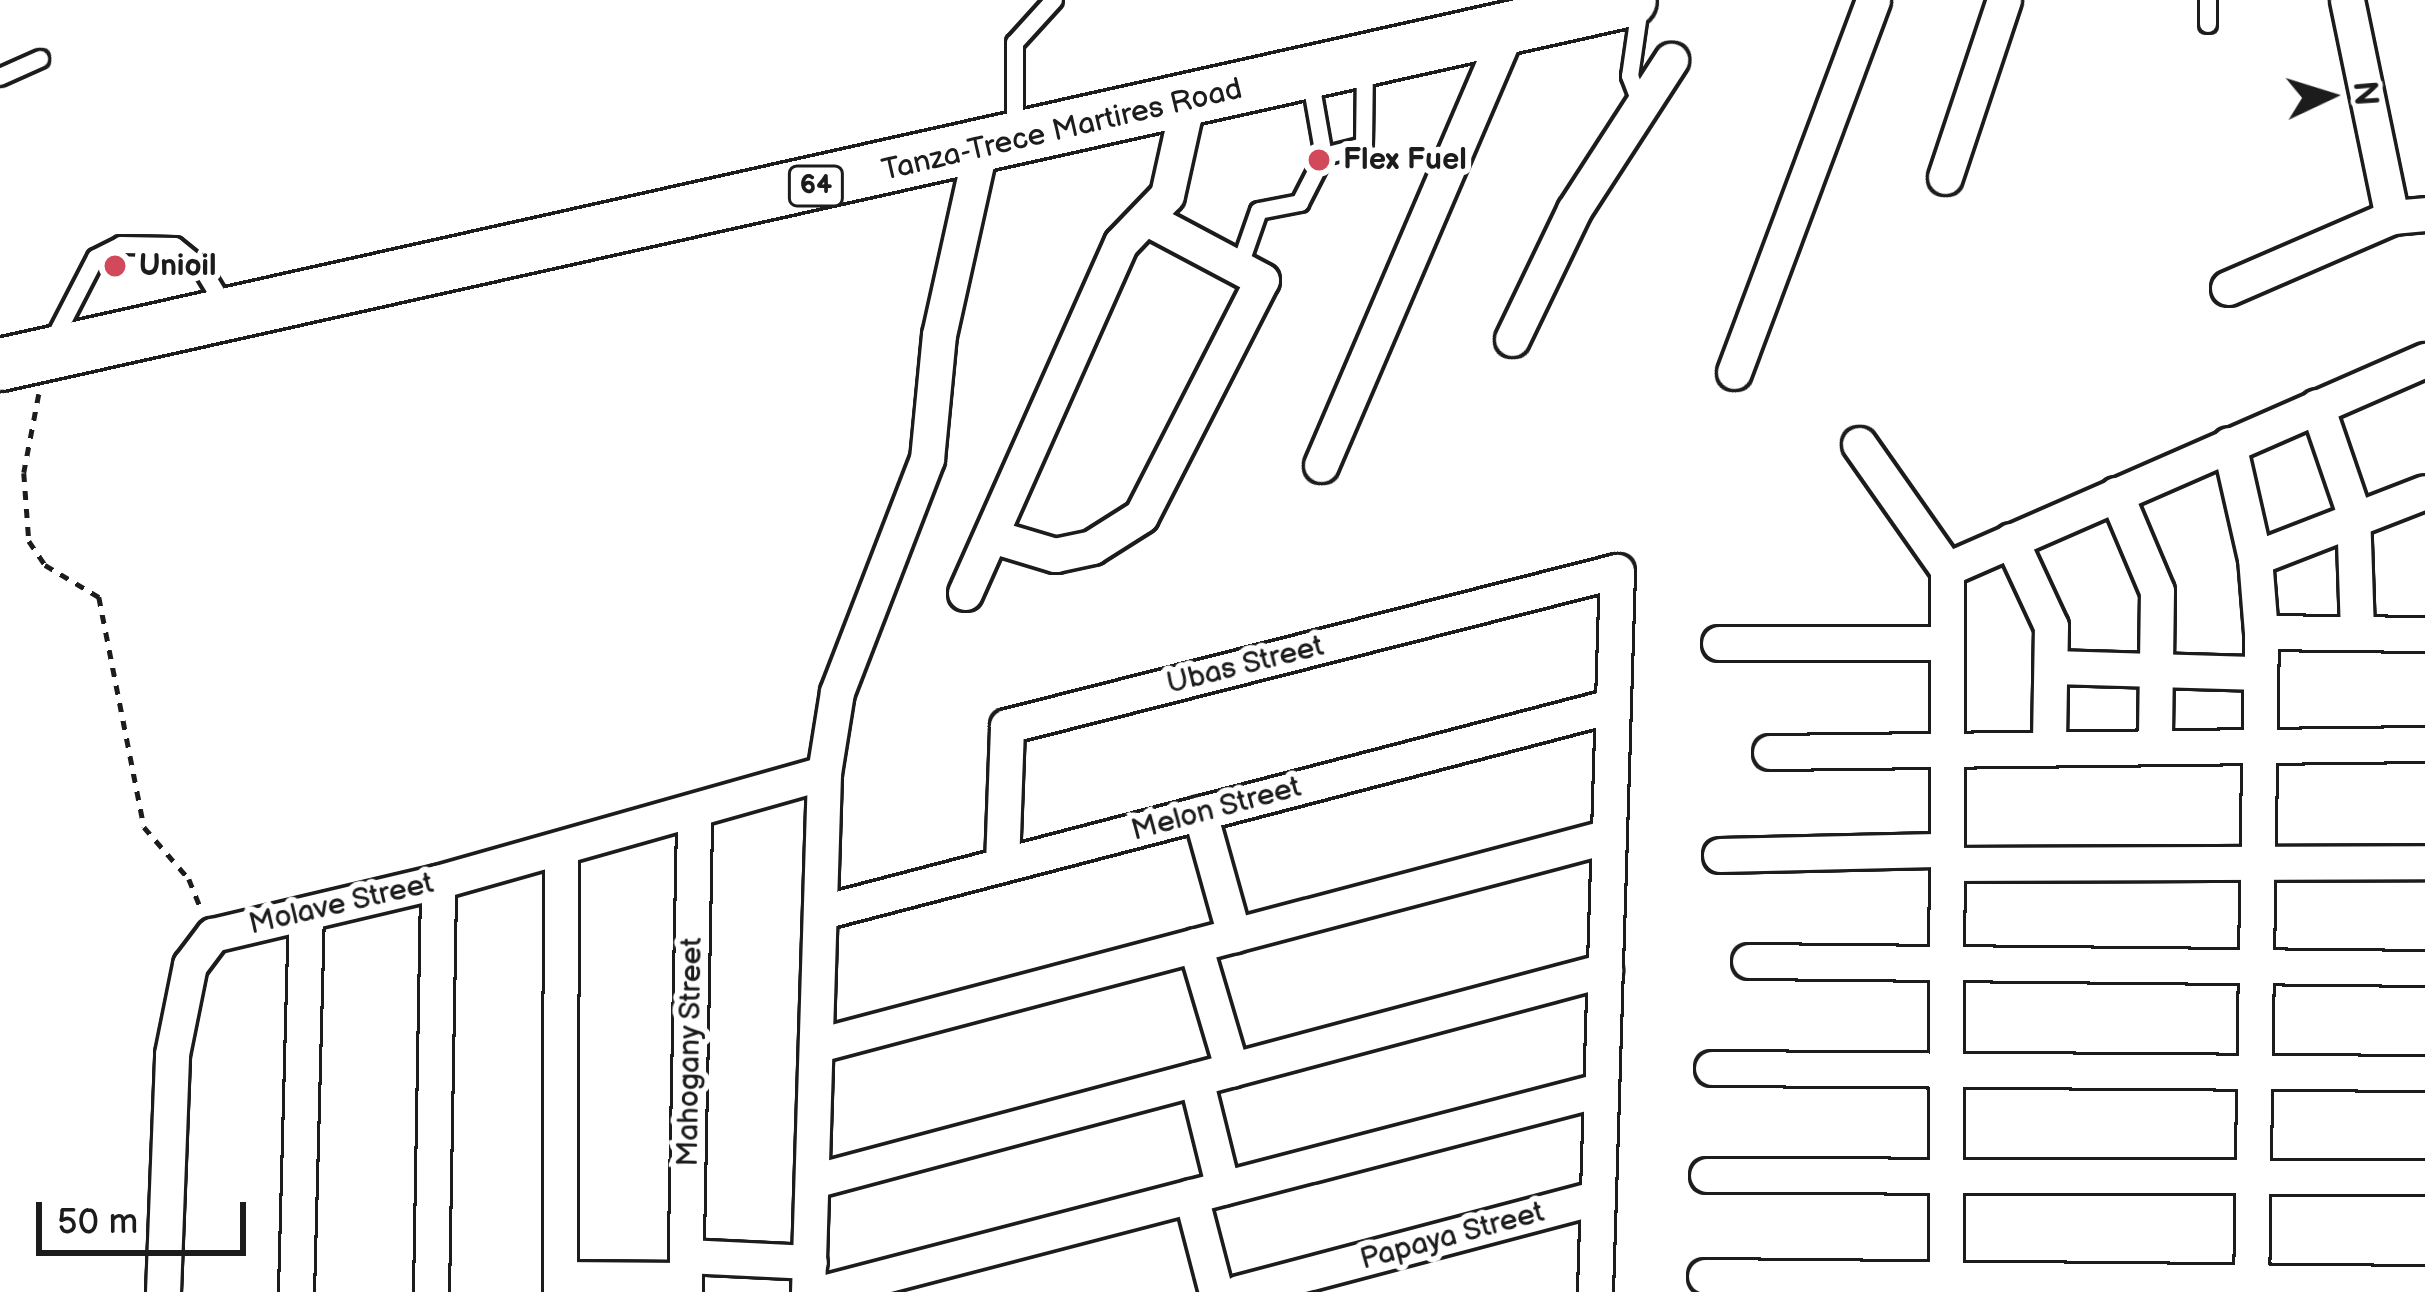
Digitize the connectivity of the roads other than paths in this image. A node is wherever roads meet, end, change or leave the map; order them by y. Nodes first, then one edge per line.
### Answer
1 (1054, 0) edge
2 (1630, 0) edge
3 (1641, 0) edge
4 (1873, 0) edge
5 (2004, 0) edge
6 (2208, 0) edge
7 (2347, 0) edge
8 (2208, 24) dead end
9 (1509, 26) junction
10 (40, 59) dead end
11 (1365, 59) junction
12 (1671, 60) dead end
13 (1309, 72) junction
14 (0, 77) edge
15 (1188, 100) junction
16 (1642, 106) junction
17 (997, 146) junction
18 (1324, 156) junction
19 (1945, 177) dead end
20 (2408, 215) edge
21 (1149, 220) junction
22 (1239, 268) junction
23 (2228, 288) dead end
24 (230, 314) junction
25 (1512, 339) dead end
26 (23, 359) edge
27 (2425, 360) edge
28 (1734, 372) dead end
29 (2317, 406) junction
30 (1859, 444) dead end
31 (2229, 444) junction
32 (1322, 465) dead end
33 (2425, 492) edge
34 (2116, 494) junction
35 (2354, 520) junction
36 (995, 537) junction
37 (2012, 540) junction
38 (2255, 558) junction
39 (1947, 568) junction
40 (965, 593) dead end
41 (2260, 632) junction
42 (2357, 633) junction
43 (2425, 634) edge
44 (1719, 643) dead end
45 (1947, 643) junction
46 (2054, 668) junction
47 (2157, 672) junction
48 (2260, 673) junction
49 (1611, 706) junction
50 (2260, 742) junction
51 (2155, 743) junction
52 (2049, 745) junction
53 (2425, 745) edge
54 (1947, 747) junction
55 (1770, 752) dead end
56 (824, 773) junction
57 (694, 812) junction
58 (1199, 813) junction
59 (1609, 836) junction
60 (560, 848) junction
61 (1720, 855) dead end
62 (1946, 857) junction
63 (2256, 862) junction
64 (2425, 862) edge
65 (1002, 864) junction
66 (439, 882) junction
67 (822, 912) junction
68 (306, 914) junction
69 (1234, 935) junction
70 (1195, 945) junction
71 (1749, 961) dead end
72 (1947, 965) junction
73 (2254, 968) junction
74 (2425, 968) edge
75 (1605, 970) junction
76 (818, 1045) junction
77 (1712, 1068) dead end
78 (1232, 1070) junction
79 (1946, 1070) junction
80 (2256, 1073) junction
81 (2425, 1073) edge
82 (1196, 1079) junction
83 (1600, 1090) junction
84 (1707, 1175) dead end
85 (2252, 1177) junction
86 (2425, 1177) edge
87 (1946, 1178) junction
88 (814, 1181) junction
89 (1207, 1192) junction
90 (1595, 1198) junction
91 (685, 1276) edge
92 (1705, 1276) dead end
93 (1340, 1279) edge
94 (814, 1282) edge
95 (2425, 1283) edge
96 (560, 1285) edge
97 (1946, 1286) edge
98 (2251, 1286) edge
99 (163, 1292) edge
100 (296, 1292) edge
101 (431, 1292) edge
102 (1216, 1292) edge
103 (1239, 1292) edge
104 (1594, 1292) edge

1 - 17 lane
2 - 9 main road, Tanza-Trece Martires Road / 64
3 - 16 lane
4 - 28 street
5 - 19 street
6 - 8 lane
7 - 20 street
9 - 11 main road, Tanza-Trece Martires Road / 64
9 - 32 street
10 - 14 lane
11 - 13 main road, Tanza-Trece Martires Road / 64
11 - 18 lane
12 - 16 street
13 - 15 main road, Tanza-Trece Martires Road / 64
13 - 18 lane
15 - 17 main road, Tanza-Trece Martires Road / 64
15 - 21 street
16 - 25 street
17 - 24 main road, Tanza-Trece Martires Road / 64
17 - 56 street
18 - 22 lane
20 - 23 street
21 - 22 street
21 - 36 street
22 - 36 street
24 - 26 main road, Tanza-Trece Martires Road / 64
24 - 26 lane
27 - 29 street
29 - 31 street
29 - 35 street
30 - 39 street
31 - 34 street
31 - 38 street
33 - 35 street
34 - 37 street
34 - 47 street
35 - 38 street
35 - 42 street
36 - 40 street
37 - 39 street
37 - 46 street
38 - 41 street
39 - 45 street
41 - 42 street
41 - 48 street
42 - 43 street
44 - 45 street
45 - 54 street
46 - 47 street
46 - 52 street
47 - 48 street
47 - 51 street
48 - 50 street
49 - 58 street, Melon Street
49 - 59 street
49 - 65 street, Ubas Street
50 - 51 street
50 - 53 street
50 - 63 street
51 - 52 street
52 - 54 street
54 - 55 street
54 - 62 street
56 - 57 street, Molave Street
56 - 67 street
57 - 60 street, Molave Street
57 - 91 street, Mahogany Street
58 - 65 street, Melon Street
58 - 69 street
59 - 69 street
59 - 75 street
60 - 66 street, Molave Street
60 - 96 street
61 - 62 street
62 - 63 street
62 - 72 street
63 - 64 street
63 - 73 street
65 - 67 street, Melon Street
66 - 68 street, Molave Street
66 - 101 street
67 - 76 street
68 - 99 street, Molave Street
68 - 100 street
69 - 70 street
70 - 76 street
70 - 78 street
71 - 72 street
72 - 73 street
72 - 79 street
73 - 74 street
73 - 80 street
75 - 78 street
75 - 83 street
76 - 88 street
77 - 79 street
78 - 82 street
79 - 80 street
79 - 87 street
80 - 81 street
80 - 85 street
82 - 88 street
82 - 89 street
83 - 89 street
83 - 90 street
84 - 87 street
85 - 86 street
85 - 87 street
85 - 98 street
87 - 97 street
88 - 94 street
89 - 94 street
89 - 102 street
90 - 93 street, Papaya Street
90 - 104 street
91 - 94 street
91 - 96 street
92 - 97 street
93 - 103 street, Papaya Street
95 - 98 street
97 - 98 street

